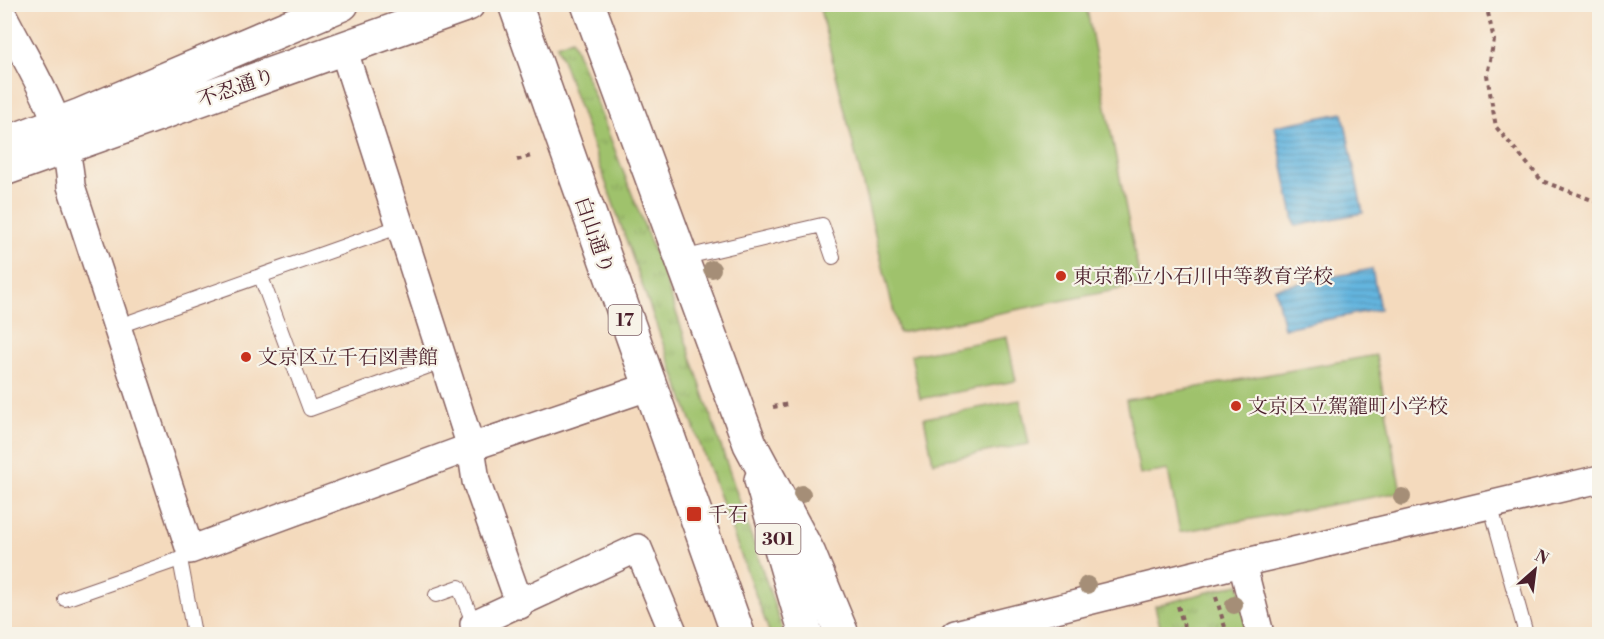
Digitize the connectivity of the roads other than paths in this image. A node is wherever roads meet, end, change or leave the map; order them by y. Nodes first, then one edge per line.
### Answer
1 (468, 4) edge
2 (515, 4) edge
3 (588, 4) edge
4 (335, 6) edge
5 (4, 17) edge
6 (344, 51) junction
7 (61, 135) junction
8 (4, 144) edge
9 (4, 169) edge
10 (401, 226) junction
11 (833, 257) dead end
12 (682, 258) junction
13 (261, 277) junction
14 (116, 327) junction
15 (443, 361) junction
16 (648, 387) junction
17 (750, 444) junction
18 (471, 447) junction
19 (1599, 479) edge
20 (1490, 504) junction
21 (185, 554) junction
22 (1242, 563) junction
23 (436, 595) dead end
24 (65, 599) dead end
25 (520, 604) junction
26 (476, 629) edge
27 (194, 634) edge
28 (674, 634) edge
29 (738, 634) edge
30 (806, 634) edge
31 (842, 634) edge
32 (955, 634) edge
33 (1260, 634) edge
34 (1526, 634) edge

1 - 6 main road, 不忍通り
2 - 16 main road, 白山通り / 17
3 - 12 main road
4 - 7 main road, 不忍通り
5 - 7 street
6 - 7 main road, 不忍通り
6 - 10 street
7 - 8 main road, 不忍通り
7 - 9 main road, 不忍通り
7 - 14 street
10 - 13 lane
10 - 15 street
11 - 12 lane
12 - 17 main road
13 - 14 lane
13 - 15 lane
14 - 21 street
15 - 18 street
16 - 18 street
16 - 29 main road, 白山通り / 17
17 - 30 main road, 301
17 - 31 main road
18 - 21 street
18 - 25 street
19 - 20 street
20 - 22 street
20 - 34 lane
21 - 24 lane
21 - 27 lane
22 - 32 street
22 - 33 street
23 - 26 lane
25 - 26 street
25 - 28 street

